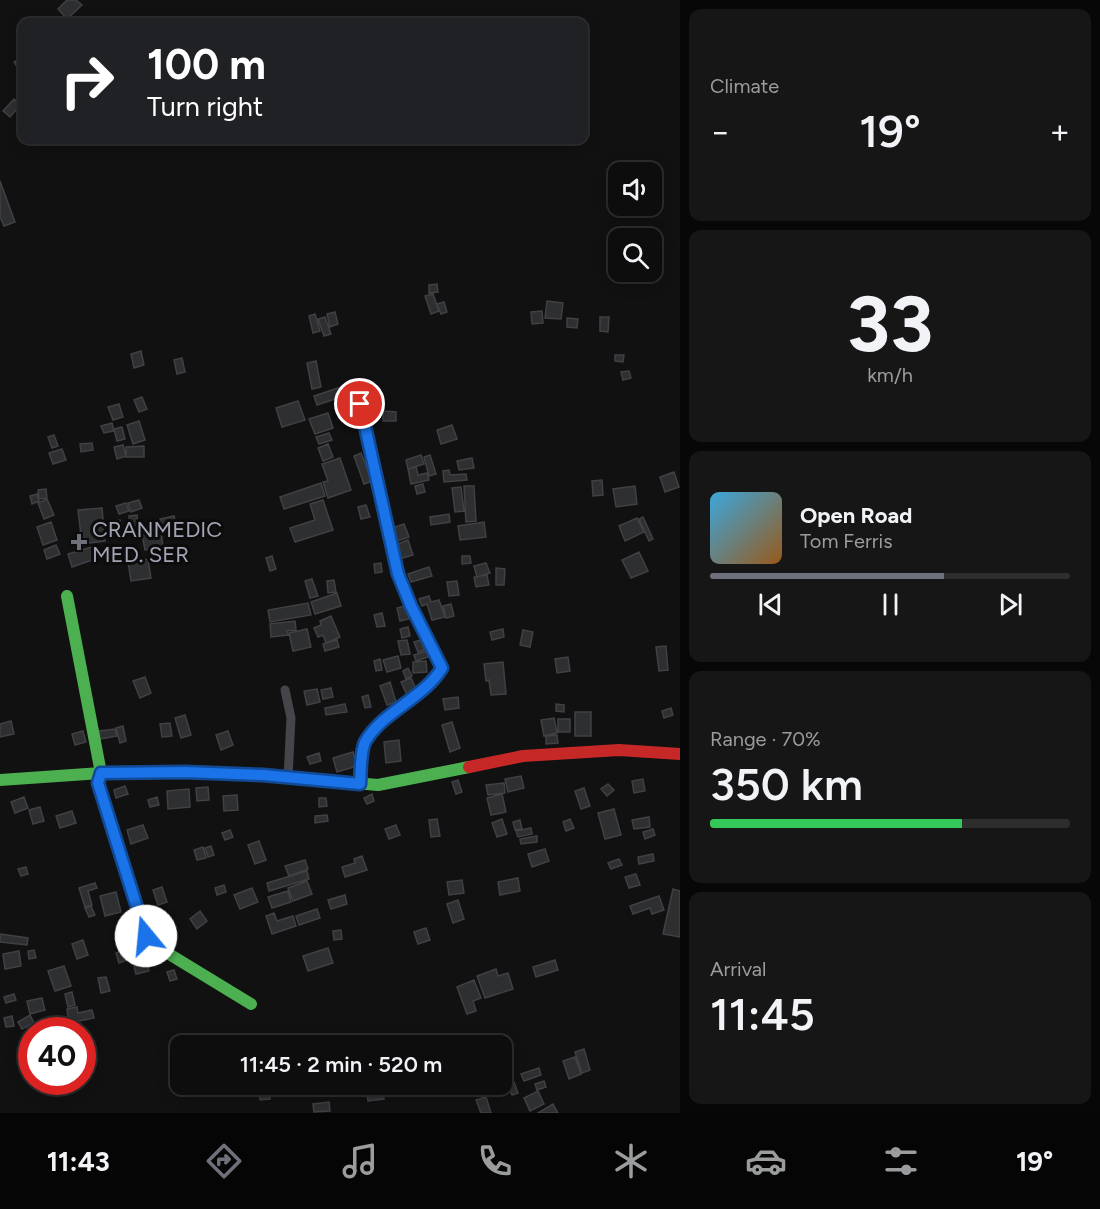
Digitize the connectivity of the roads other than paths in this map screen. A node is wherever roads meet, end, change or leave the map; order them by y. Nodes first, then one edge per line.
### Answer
1 (360, 404) dead end
2 (67, 596) dead end
3 (285, 690) dead end
4 (680, 754) edge
5 (101, 773) junction
6 (288, 778) junction
7 (0, 780) edge
8 (360, 784) junction
9 (251, 1004) dead end

1 - 8 street
2 - 5 street
3 - 6 street
4 - 8 street
5 - 6 street
5 - 7 street
5 - 9 street
6 - 8 street

